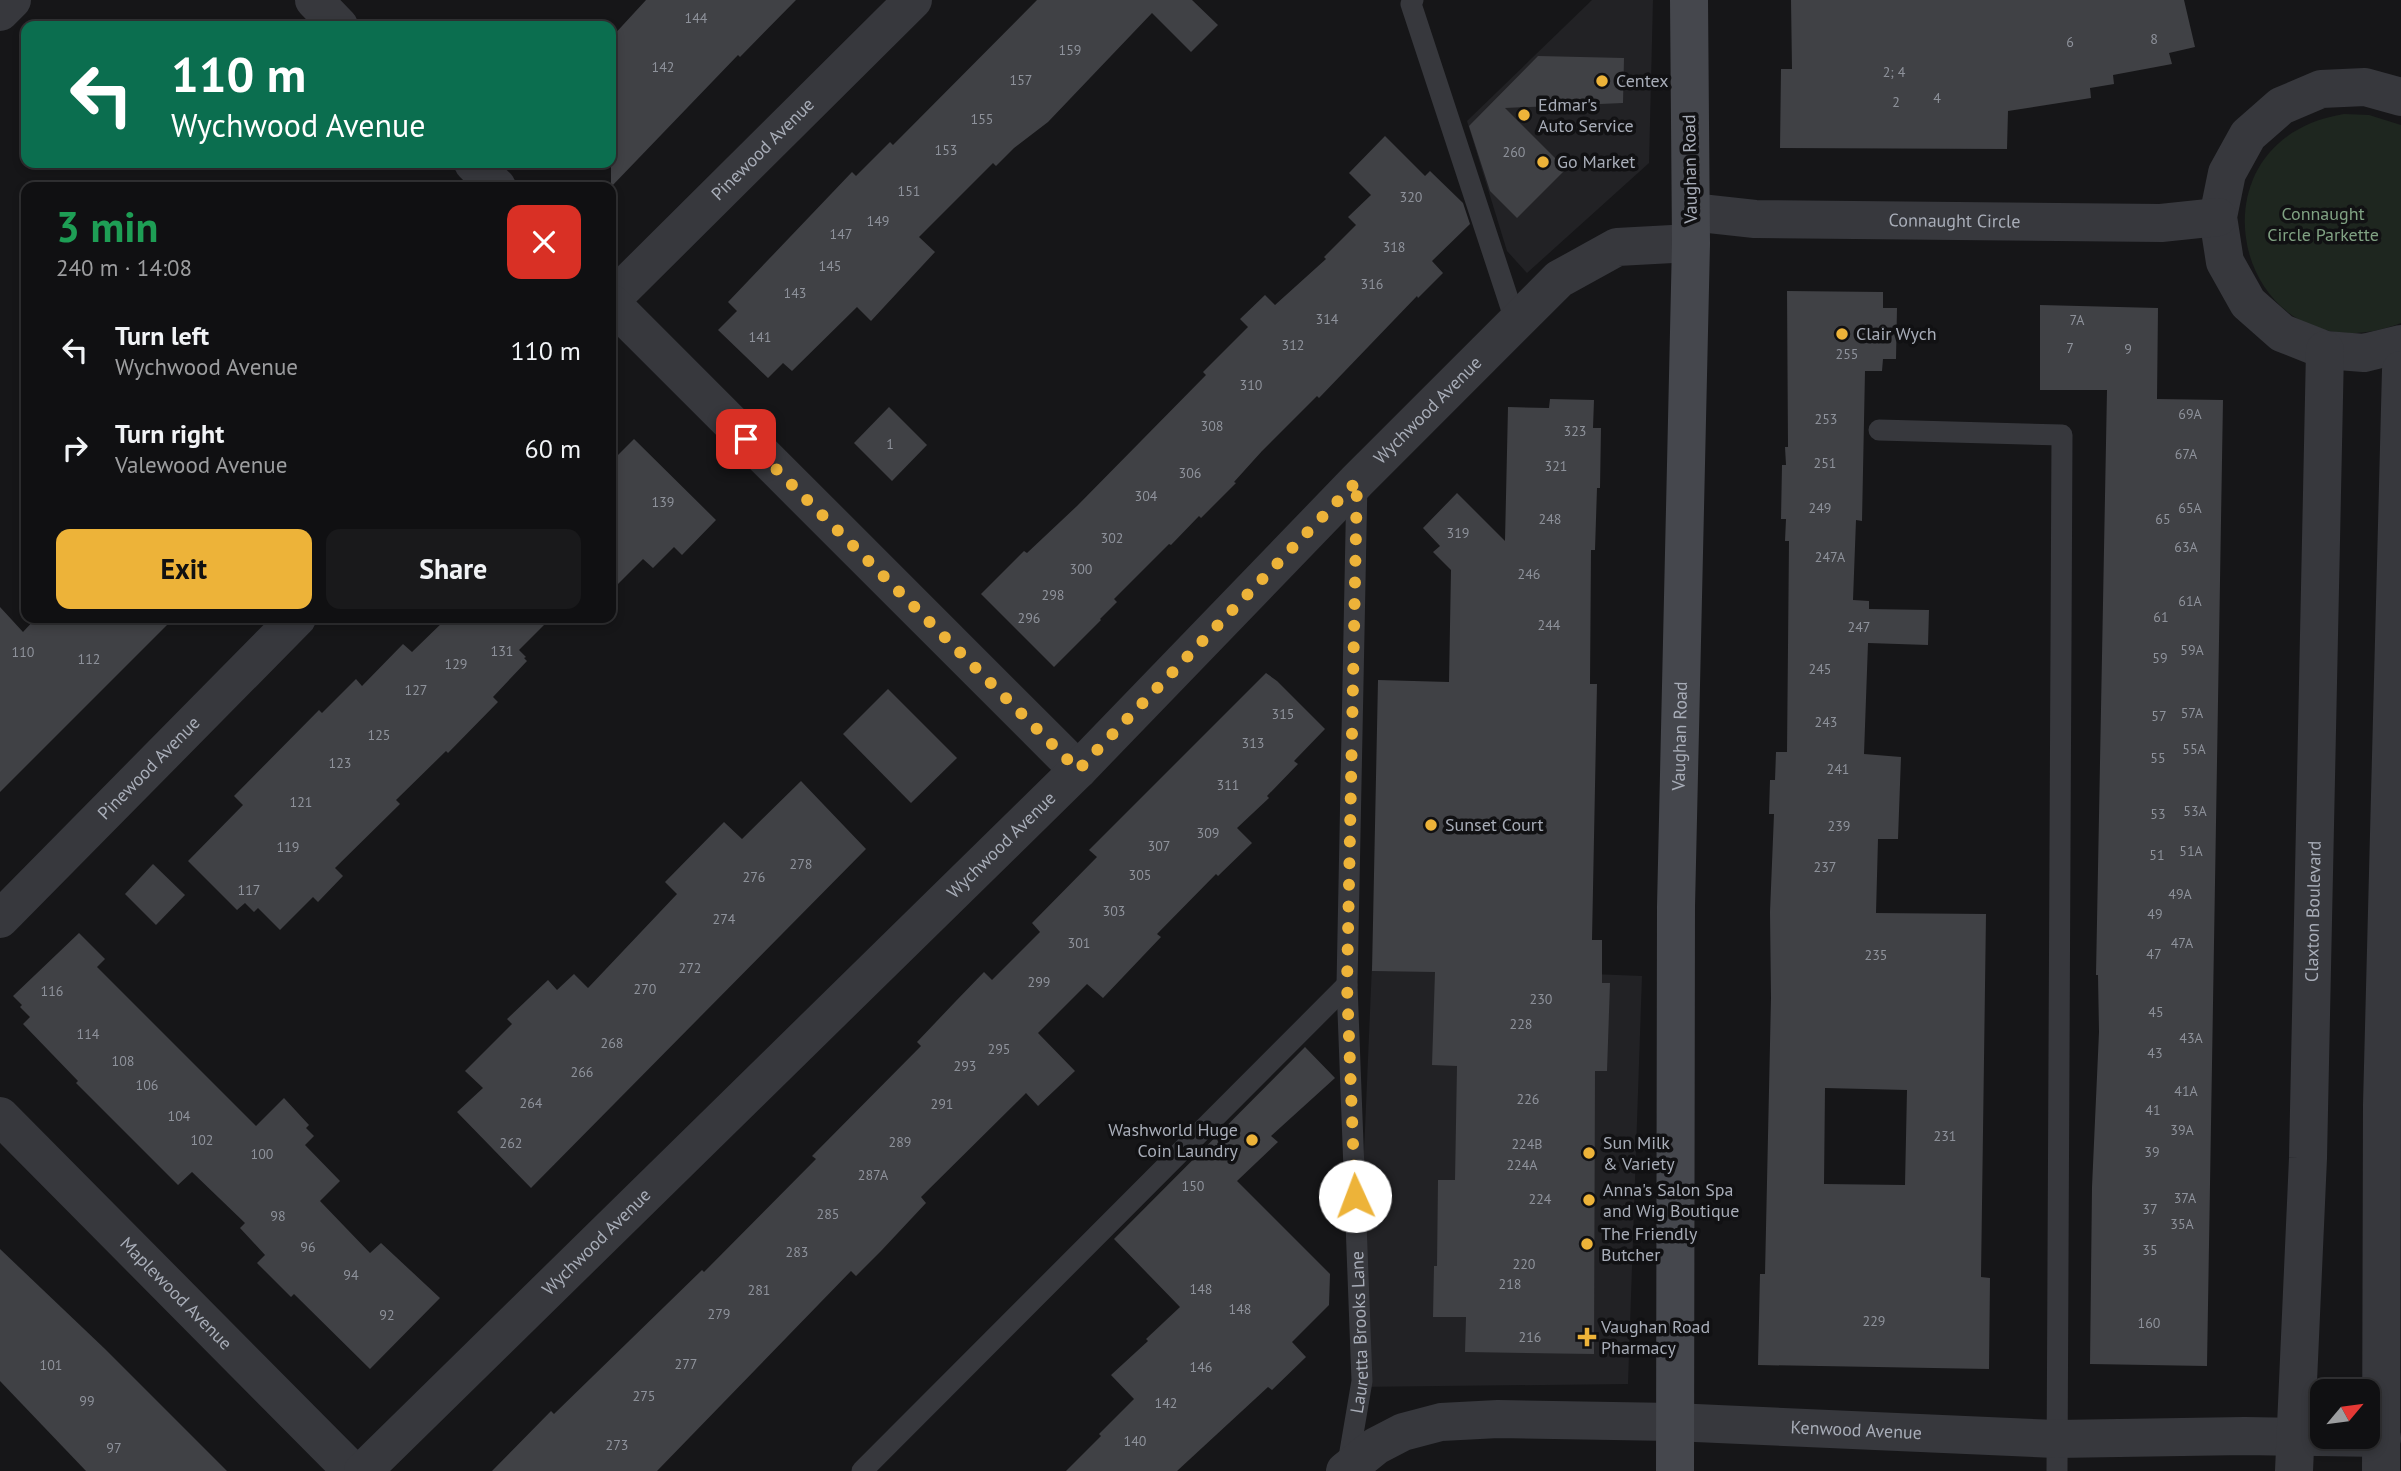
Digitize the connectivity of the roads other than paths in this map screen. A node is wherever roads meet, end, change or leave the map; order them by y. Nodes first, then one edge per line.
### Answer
1 (12, 0) edge
2 (314, 0) edge
3 (913, 0) edge
4 (1413, 0) edge
5 (1689, 0) edge
6 (0, 12) edge
7 (334, 21) edge
8 (2401, 97) edge
9 (478, 168) edge
10 (491, 182) edge
11 (2218, 217) junction
12 (1691, 227) junction
13 (616, 297) edge
14 (616, 307) edge
15 (1516, 323) junction
16 (2401, 344) edge
17 (2325, 351) junction
18 (2401, 370) edge
19 (1879, 430) dead end
20 (1357, 481) junction
21 (292, 623) edge
22 (1078, 770) junction
23 (0, 919) edge
24 (1347, 985) junction
25 (0, 1116) edge
26 (1674, 1422) junction
27 (2295, 1454) edge
28 (2381, 1454) edge
29 (2056, 1455) edge
30 (1347, 1470) edge
31 (352, 1471) edge
32 (363, 1471) edge
33 (862, 1471) edge
34 (1675, 1471) edge

1 - 6 street
2 - 7 street
3 - 13 street, Pinewood Avenue
4 - 15 lane
5 - 12 street, Vaughan Road
8 - 11 street
9 - 10 street
11 - 12 street, Connaught Circle
11 - 17 street
12 - 15 street, Wychwood Avenue
12 - 26 street, Vaughan Road
14 - 22 street
15 - 20 street, Wychwood Avenue
16 - 17 street
17 - 27 street, Claxton Boulevard
18 - 28 street
19 - 29 lane
20 - 22 street, Wychwood Avenue
20 - 24 lane, Lauretta Brooks Lane
21 - 23 street, Pinewood Avenue
22 - 32 street, Wychwood Avenue
24 - 30 lane, Lauretta Brooks Lane
24 - 33 lane
25 - 31 street, Maplewood Avenue
26 - 29 street, Kenwood Avenue
26 - 30 street, Kenwood Avenue
26 - 34 street, Vaughan Road
27 - 28 street, Kenwood Avenue
27 - 29 street, Kenwood Avenue

